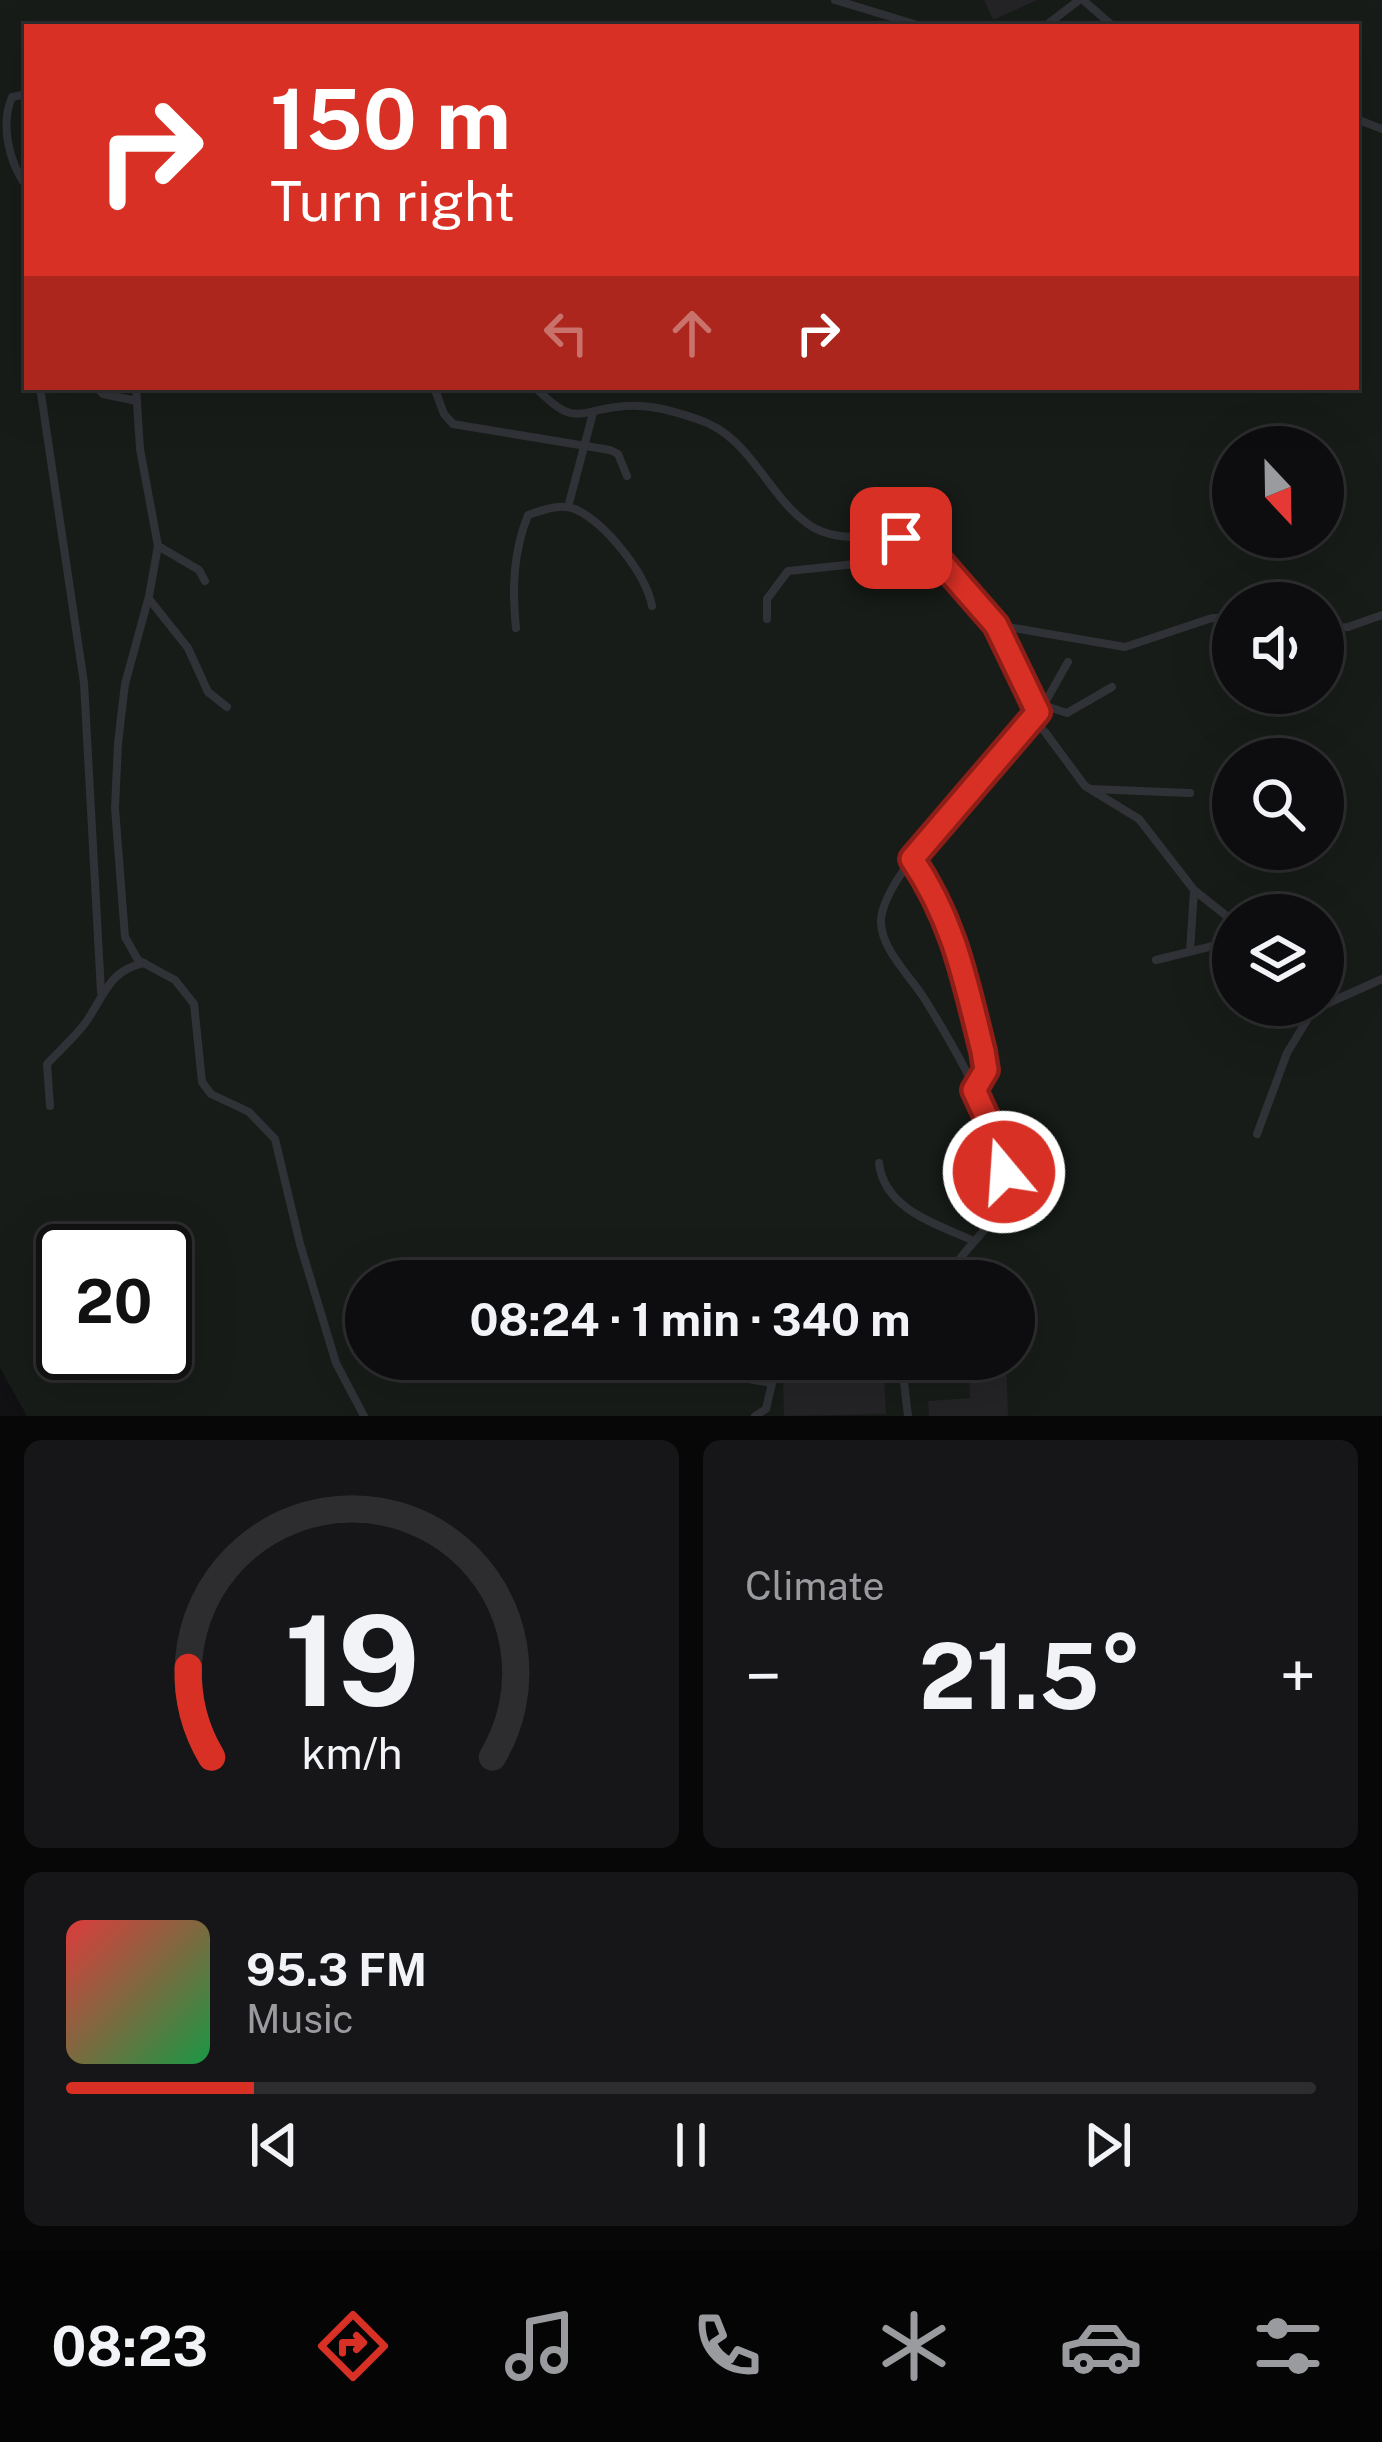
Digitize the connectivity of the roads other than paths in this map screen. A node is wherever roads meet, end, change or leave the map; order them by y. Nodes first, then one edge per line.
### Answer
1 (835, 0) edge
2 (1081, 0) edge
3 (913, 24) edge
4 (1048, 24) edge
5 (1110, 24) edge
6 (24, 95) edge
7 (24, 184) edge
8 (40, 390) edge
9 (99, 390) edge
10 (136, 390) edge
11 (435, 390) edge
12 (538, 390) edge
13 (137, 401) junction
14 (593, 413) junction
15 (585, 445) junction
16 (626, 476) dead end
17 (568, 507) junction
18 (158, 546) junction
19 (927, 546) junction
20 (205, 580) dead end
21 (148, 598) junction
22 (652, 606) dead end
23 (1382, 616) edge
24 (1212, 618) edge
25 (767, 619) dead end
26 (996, 625) junction
27 (1344, 627) edge
28 (516, 628) dead end
29 (1068, 662) dead end
30 (1112, 687) dead end
31 (227, 706) dead end
32 (1041, 709) junction
33 (1029, 727) junction
34 (1089, 789) junction
35 (1190, 793) dead end
36 (912, 859) junction
37 (1194, 890) junction
38 (1212, 904) edge
39 (1212, 945) edge
40 (1190, 950) junction
41 (1156, 960) dead end
42 (145, 963) junction
43 (1382, 979) edge
44 (101, 992) junction
45 (1344, 996) edge
46 (1303, 1026) edge
47 (974, 1090) junction
48 (50, 1106) dead end
49 (1257, 1134) dead end
50 (879, 1163) dead end
51 (974, 1241) junction
52 (956, 1260) edge
53 (754, 1380) edge
54 (904, 1380) edge
55 (772, 1383) joint
56 (364, 1416) edge
57 (755, 1416) edge
58 (908, 1416) edge

1 - 3 lane
2 - 4 lane
2 - 5 lane
6 - 7 lane
8 - 44 lane
9 - 13 lane
10 - 13 lane
11 - 15 lane
12 - 14 lane
13 - 18 lane
14 - 15 lane
14 - 19 lane
15 - 16 lane
15 - 17 lane
17 - 22 lane
17 - 28 lane
18 - 20 lane
18 - 21 lane
19 - 25 lane
19 - 26 lane
21 - 31 lane
21 - 42 lane
23 - 27 lane
24 - 26 lane
26 - 32 lane
29 - 32 lane
30 - 32 lane
32 - 33 lane
33 - 34 lane
33 - 36 lane
34 - 35 lane
34 - 37 lane
36 - 47 lane
36 - 47 lane
37 - 38 lane
37 - 40 lane
39 - 40 lane
40 - 41 lane
42 - 44 lane
42 - 56 lane
43 - 45 lane
44 - 48 lane
46 - 49 lane
47 - 51 lane
50 - 51 lane
51 - 52 lane
53 - 55 lane
54 - 58 lane
55 - 57 lane

